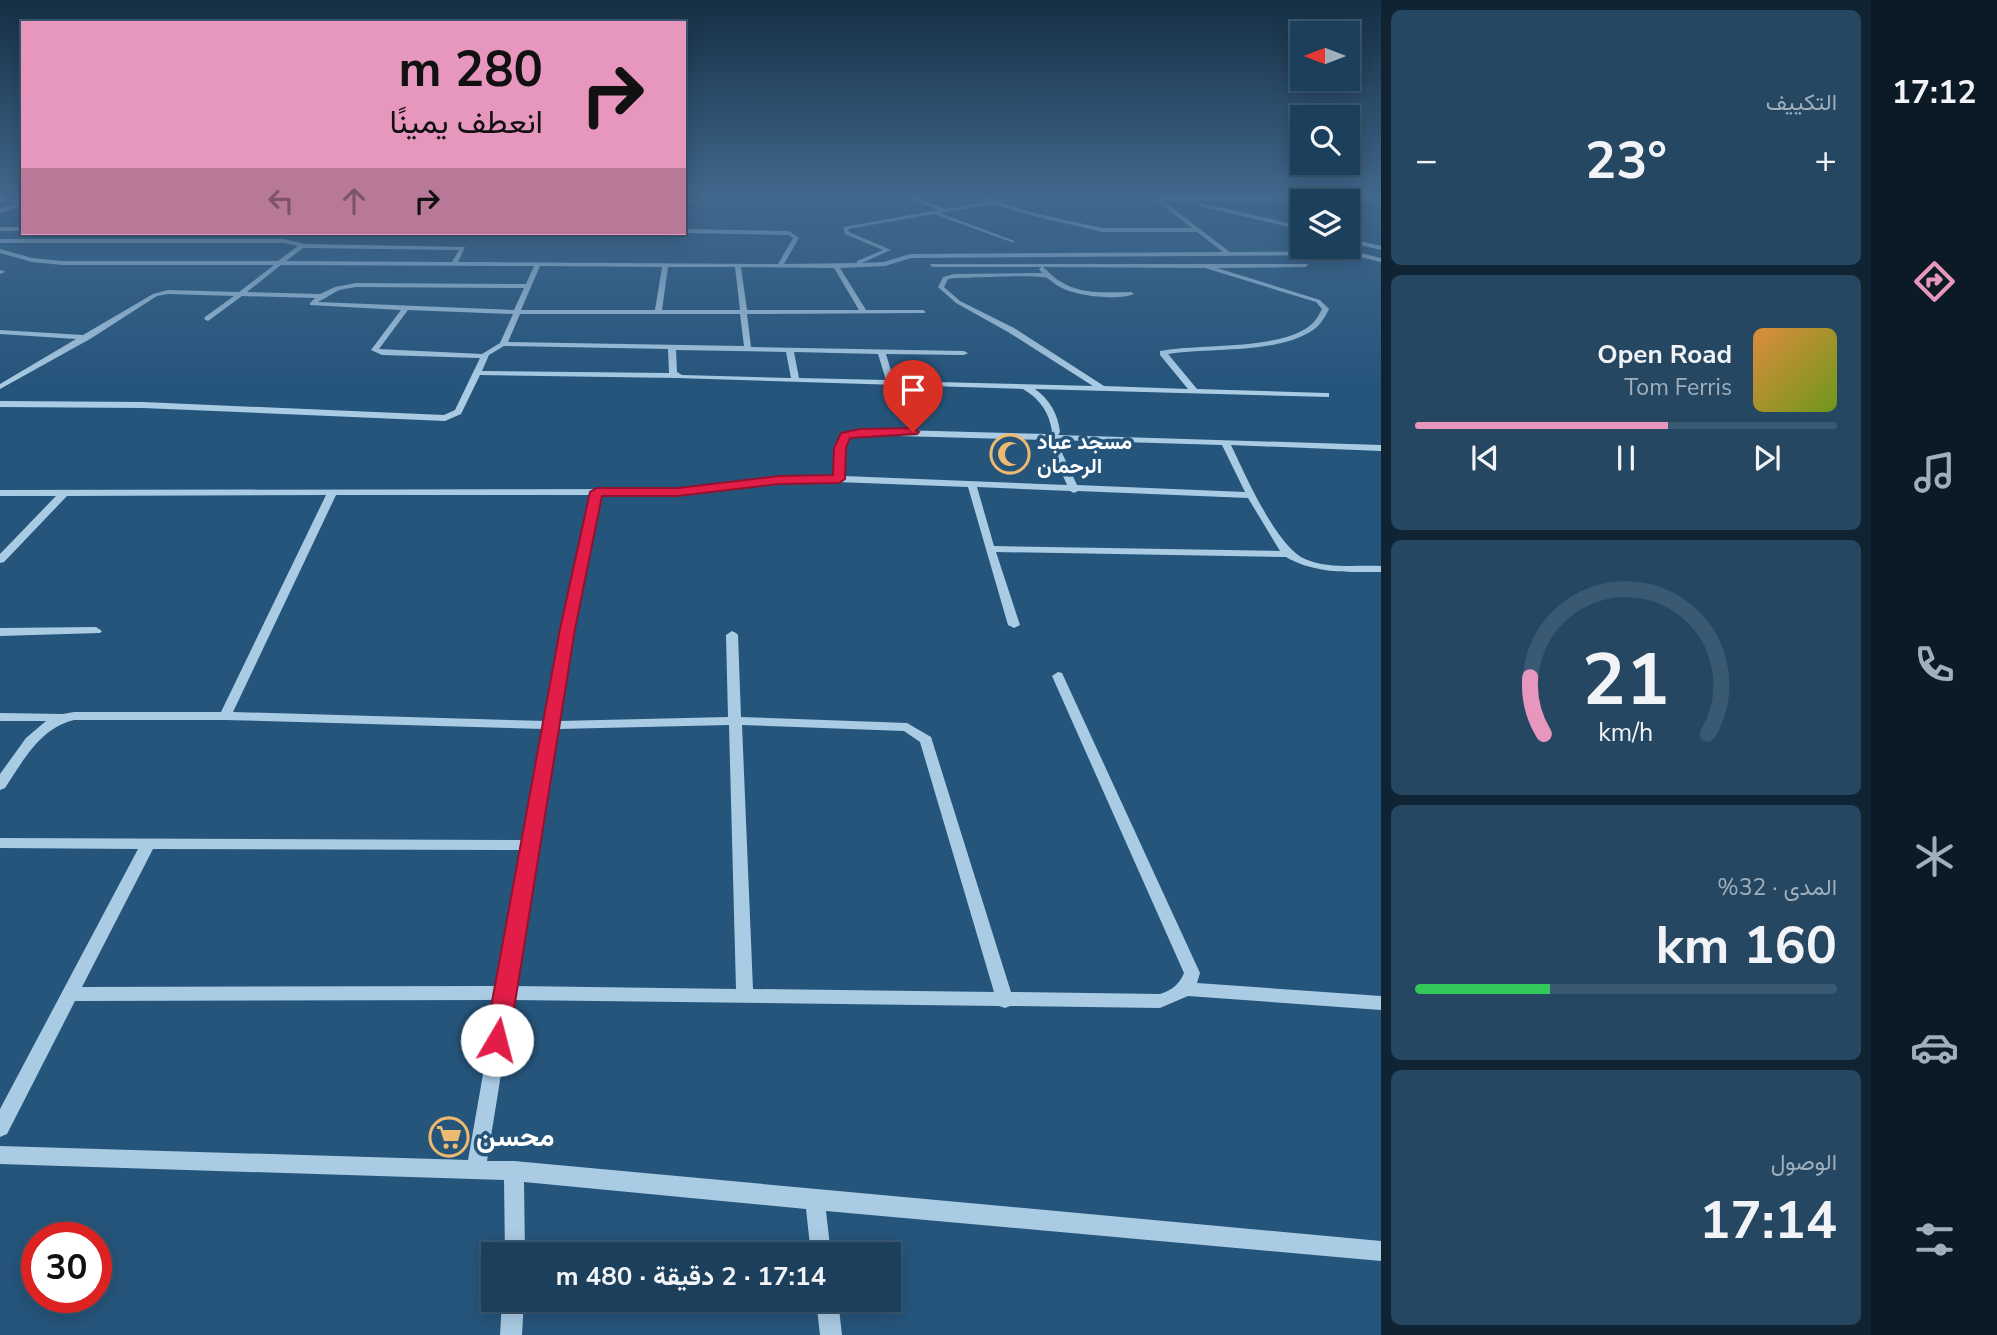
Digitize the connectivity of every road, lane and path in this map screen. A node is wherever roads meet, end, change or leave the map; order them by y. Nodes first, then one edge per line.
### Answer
1 (26, 258) edge
2 (285, 258) edge
3 (457, 258) edge
4 (784, 258) edge
5 (868, 258) edge
6 (903, 258) edge
7 (1031, 258) edge
8 (280, 262) junction
9 (455, 262) junction
10 (665, 265) junction
11 (932, 265) dead end
12 (1039, 265) junction
13 (1306, 265) dead end
14 (537, 266) junction
15 (738, 266) junction
16 (780, 266) junction
17 (835, 266) junction
18 (849, 266) junction
19 (1205, 266) junction
20 (1046, 275) junction
21 (527, 286) junction
22 (240, 294) junction
23 (1131, 294) dead end
24 (321, 296) junction
25 (405, 309) junction
26 (515, 312) junction
27 (658, 313) junction
28 (743, 313) junction
29 (864, 313) junction
30 (923, 313) dead end
31 (208, 319) dead end
32 (0, 332) edge
33 (87, 337) junction
34 (503, 344) junction
35 (672, 347) junction
36 (748, 349) junction
37 (790, 351) junction
38 (881, 353) junction
39 (964, 353) dead end
40 (485, 356) junction
41 (477, 373) junction
42 (678, 376) junction
43 (795, 380) junction
44 (891, 383) junction
45 (1023, 386) junction
46 (0, 387) edge
47 (1102, 387) junction
48 (1194, 391) junction
49 (1326, 395) dead end
50 (0, 404) edge
51 (1050, 436) junction
52 (1225, 442) junction
53 (1381, 448) edge
54 (839, 479) junction
55 (972, 485) junction
56 (1074, 490) junction
57 (597, 492) junction
58 (0, 493) edge
59 (64, 493) junction
60 (332, 493) junction
61 (1252, 495) junction
62 (990, 549) junction
63 (1289, 554) junction
64 (0, 560) edge
65 (1381, 569) edge
66 (1014, 625) dead end
67 (96, 631) dead end
68 (0, 632) edge
69 (732, 635) dead end
70 (1058, 676) dead end
71 (225, 716) junction
72 (0, 717) edge
73 (61, 717) junction
74 (733, 721) junction
75 (552, 725) junction
76 (0, 785) edge
77 (0, 843) edge
78 (148, 844) junction
79 (532, 845) junction
80 (1187, 989) junction
81 (503, 993) junction
82 (70, 994) junction
83 (744, 996) junction
84 (1005, 1001) junction
85 (1381, 1003) edge
86 (0, 1128) edge
87 (0, 1155) edge
88 (476, 1169) junction
89 (514, 1171) junction
90 (815, 1199) junction
91 (515, 1242) edge
92 (820, 1242) edge
93 (1381, 1251) edge
94 (512, 1312) edge
95 (828, 1312) edge
96 (511, 1335) edge
97 (831, 1335) edge

1 - 8 street
2 - 8 street
3 - 9 street
4 - 16 street
5 - 18 street
6 - 18 street
7 - 12 street
8 - 9 street
8 - 22 street
9 - 14 street
10 - 14 street
10 - 15 street
10 - 27 street
11 - 12 street
12 - 19 street
12 - 20 street
13 - 19 street
14 - 21 street
15 - 16 street
15 - 28 street
16 - 17 street
17 - 18 street
17 - 29 street
19 - 48 street
20 - 23 street
20 - 47 street
21 - 24 street
21 - 26 street
22 - 24 street
22 - 31 street
22 - 33 street
24 - 25 street
25 - 26 street
25 - 40 street
26 - 27 street
26 - 34 street
27 - 28 street
28 - 29 street
28 - 36 street
29 - 30 street
32 - 33 street
33 - 46 street
34 - 35 street
34 - 40 street
35 - 36 street
35 - 42 street
36 - 37 street
37 - 38 street
37 - 43 street
38 - 39 street
38 - 44 street
40 - 41 street
41 - 42 street
41 - 50 street
42 - 43 street
43 - 44 street
44 - 45 street
45 - 47 street
45 - 51 street
47 - 48 street
48 - 49 street
51 - 52 street
51 - 54 street
51 - 56 street
52 - 53 street
52 - 61 street
54 - 55 street
54 - 57 street
55 - 56 street
55 - 62 street
56 - 61 street
57 - 60 street
57 - 75 street
58 - 59 street
59 - 60 street
59 - 64 street
60 - 71 street
61 - 63 street
62 - 63 street
62 - 66 street
63 - 65 street
67 - 68 street
69 - 74 street
70 - 80 street
71 - 73 street
71 - 75 street
72 - 73 street
73 - 76 street
74 - 75 street
74 - 83 street
74 - 84 street
75 - 79 street
77 - 78 street
78 - 79 street
78 - 82 street
79 - 81 street
80 - 84 street
80 - 85 street
81 - 82 street
81 - 83 street
81 - 88 street
82 - 86 street
83 - 84 street
87 - 88 street
88 - 89 street
89 - 90 street
89 - 91 street
90 - 92 street
90 - 93 street
94 - 96 street
95 - 97 street

